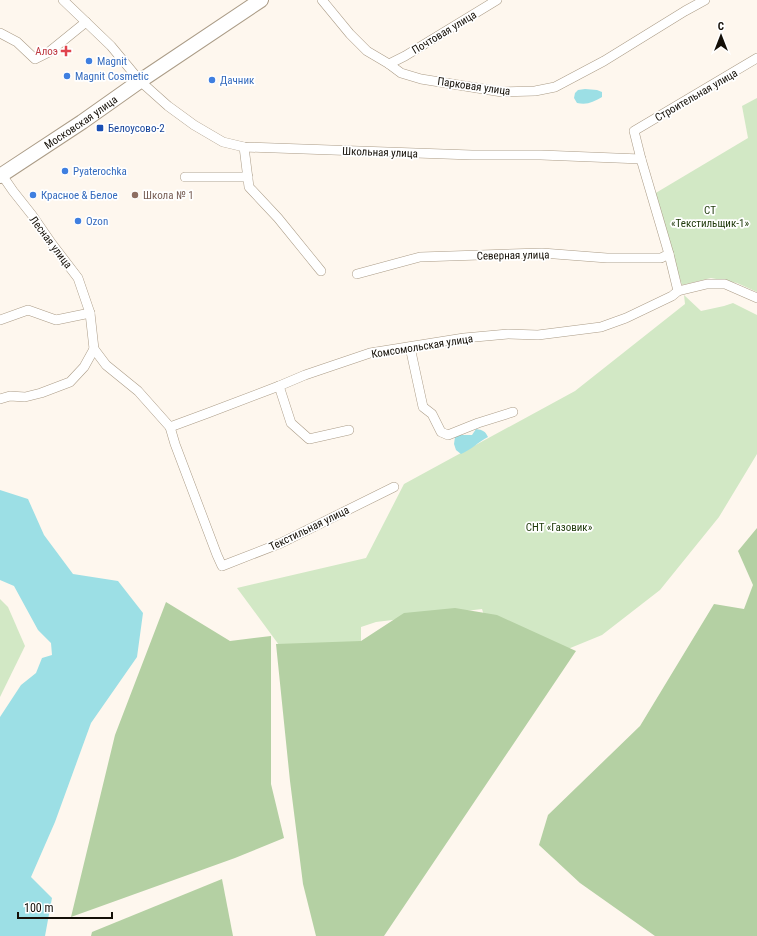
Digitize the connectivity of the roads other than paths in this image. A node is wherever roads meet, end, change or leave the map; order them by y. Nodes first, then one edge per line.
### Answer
1 (63, 0) edge
2 (261, 0) edge
3 (322, 0) edge
4 (497, 0) edge
5 (705, 0) edge
6 (86, 22) junction
7 (0, 33) edge
8 (757, 58) edge
9 (390, 64) junction
10 (140, 81) junction
11 (244, 147) junction
12 (641, 159) junction
13 (1, 175) edge
14 (185, 177) dead end
15 (248, 177) junction
16 (669, 254) junction
17 (321, 271) dead end
18 (357, 274) dead end
19 (678, 291) junction
20 (757, 298) edge
21 (90, 313) junction
22 (0, 320) edge
23 (410, 347) junction
24 (94, 349) junction
25 (279, 386) junction
26 (0, 399) edge
27 (513, 412) dead end
28 (170, 427) junction
29 (350, 430) dead end
30 (394, 487) dead end

1 - 6 street, Школьная улица
2 - 10 highway, Московская улица
3 - 9 street, Парковая улица
4 - 9 street, Почтовая улица
5 - 9 street, Парковая улица
6 - 7 street
6 - 10 street, Школьная улица
8 - 12 street, Строительная улица
10 - 11 street, Школьная улица
10 - 13 highway, Московская улица
11 - 12 street, Школьная улица
11 - 15 street
12 - 16 street
13 - 21 street, Лесная улица
14 - 15 street
15 - 17 street
16 - 18 street, Северная улица
16 - 19 street
19 - 20 street, Комсомольская улица
19 - 23 street, Комсомольская улица
21 - 22 street
21 - 24 street, Лесная улица
23 - 25 street, Комсомольская улица
23 - 27 street
24 - 26 street
24 - 28 street, Лесная улица
25 - 28 street, Комсомольская улица
25 - 29 street
28 - 30 street, Текстильная улица

